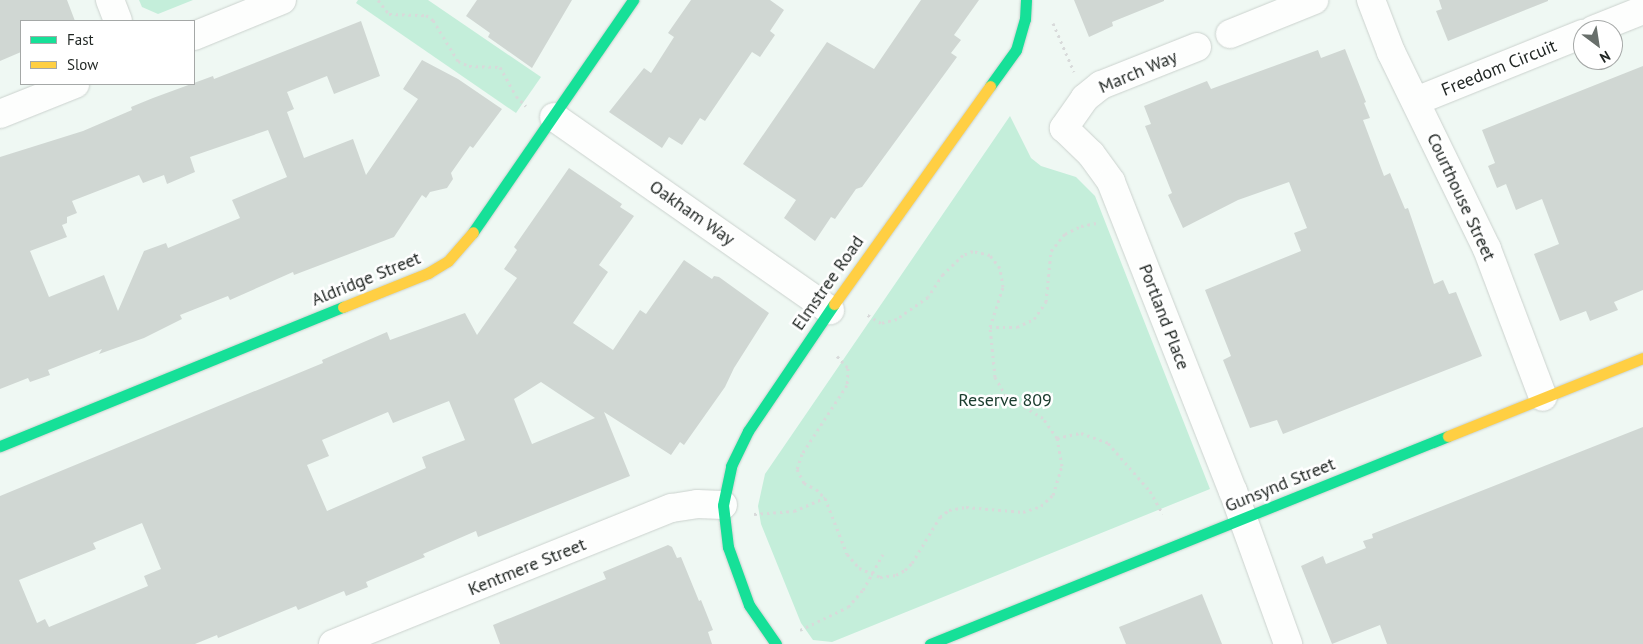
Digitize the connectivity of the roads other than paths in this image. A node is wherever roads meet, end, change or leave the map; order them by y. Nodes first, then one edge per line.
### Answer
1 (110, 0) edge
2 (282, 0) edge
3 (633, 0) edge
4 (1026, 0) edge
5 (1314, 0) edge
6 (1371, 0) edge
7 (1643, 10) edge
8 (118, 20) edge
9 (1618, 20) edge
10 (1230, 34) dead end
11 (195, 36) edge
12 (1573, 38) edge
13 (1197, 47) dead end
14 (72, 85) edge
15 (1416, 101) junction
16 (0, 114) edge
17 (554, 116) junction
18 (1064, 128) joint
19 (830, 310) junction
20 (1643, 358) edge
21 (1543, 397) junction
22 (0, 446) edge
23 (723, 505) junction
24 (1242, 520) junction
25 (748, 606) junction
26 (750, 630) dead end
27 (333, 644) edge
28 (776, 644) edge
29 (930, 644) edge
30 (1288, 644) edge

1 - 8 street
2 - 11 street
3 - 17 street, Aldridge Street
4 - 19 street, Elmstree Road
5 - 10 street
6 - 15 street, Courthouse Street
7 - 9 street
12 - 15 street, Freedom Circuit
13 - 18 street, March Way
14 - 16 street
15 - 21 street, Courthouse Street
17 - 19 street, Oakham Way
17 - 22 street, Aldridge Street
18 - 24 street, Portland Place
19 - 23 street, Elmstree Road
20 - 21 street, Gunsynd Street
21 - 24 street, Gunsynd Street
23 - 25 street, Elmstree Road
23 - 27 street, Kentmere Street
24 - 29 street, Gunsynd Street
24 - 30 street, Portland Place
25 - 26 street, Elmstree Road
25 - 28 street, Elmstree Road

